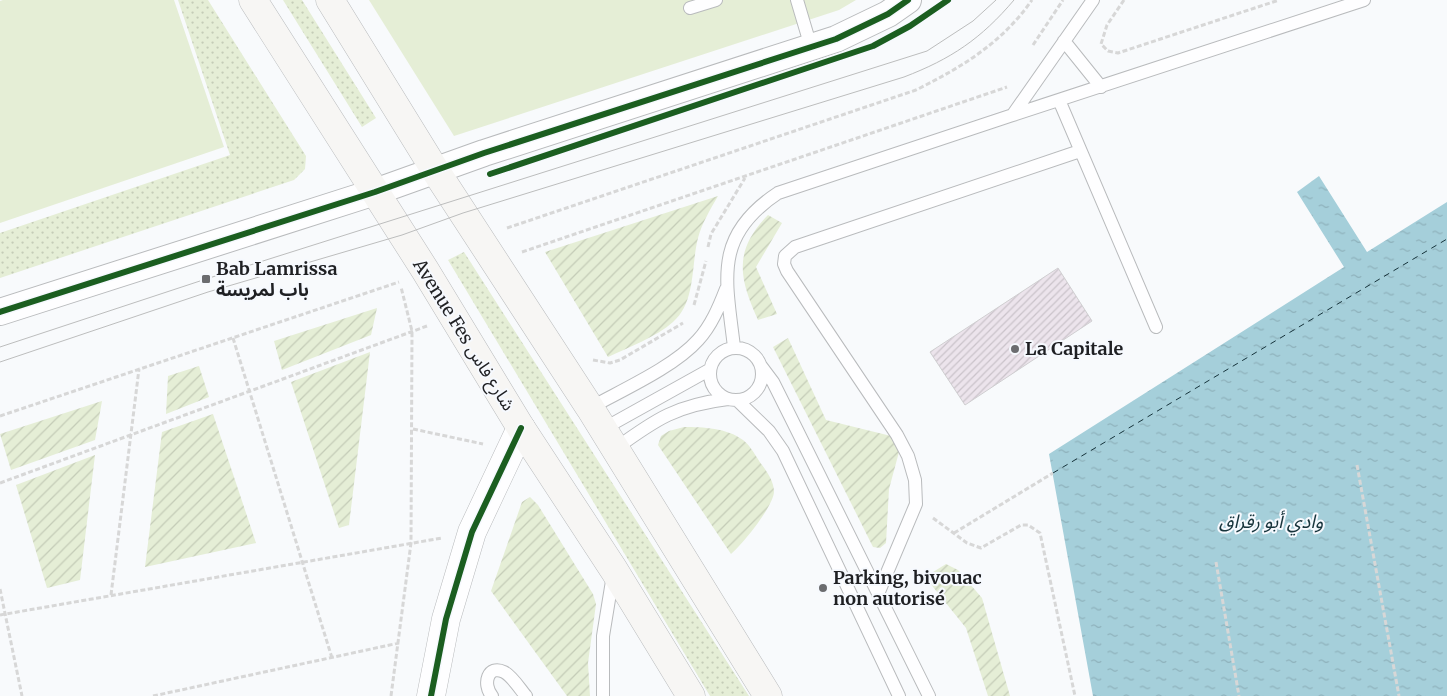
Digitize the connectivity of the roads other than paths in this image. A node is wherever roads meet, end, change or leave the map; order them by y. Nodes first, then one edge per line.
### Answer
1 (252, 0) edge
2 (330, 0) edge
3 (716, 0) edge
4 (797, 0) edge
5 (908, 0) edge
6 (1093, 0) edge
7 (1364, 0) edge
8 (690, 8) dead end
9 (1064, 42) junction
10 (811, 47) junction
11 (1100, 87) junction
12 (1058, 100) junction
13 (1014, 113) junction
14 (1080, 151) junction
15 (435, 170) junction
16 (375, 192) junction
17 (727, 287) junction
18 (0, 312) edge
19 (1156, 327) dead end
20 (698, 340) junction
21 (734, 347) junction
22 (717, 354) junction
23 (761, 366) junction
24 (709, 370) junction
25 (733, 399) junction
26 (521, 428) junction
27 (603, 429) junction
28 (614, 570) junction
29 (878, 594) junction
30 (431, 696) edge
31 (492, 696) edge
32 (526, 696) edge
33 (603, 696) edge
34 (691, 696) edge
35 (768, 696) edge
36 (899, 696) edge
37 (929, 696) edge

1 - 16 main road, Avenue Fes شارع فاس
2 - 15 main road
3 - 8 lane
4 - 10 lane
5 - 10 street
6 - 9 lane
7 - 11 lane
9 - 11 lane
9 - 13 lane
10 - 15 street
11 - 12 lane
12 - 13 lane
12 - 14 lane
13 - 17 lane
14 - 19 lane
14 - 29 lane
15 - 16 street
15 - 27 main road
16 - 18 street
16 - 26 main road, Avenue Fes شارع فاس
17 - 20 lane
17 - 21 lane
20 - 22 lane
20 - 27 lane
21 - 22 lane
21 - 23 lane
22 - 24 lane
23 - 25 lane
23 - 29 lane
24 - 25 lane
24 - 27 lane
25 - 27 lane
25 - 36 lane
26 - 28 main road, Avenue Fes شارع فاس
26 - 30 street
27 - 35 main road
28 - 33 lane
28 - 34 main road, Avenue Fes شارع فاس
29 - 37 lane
31 - 32 lane

